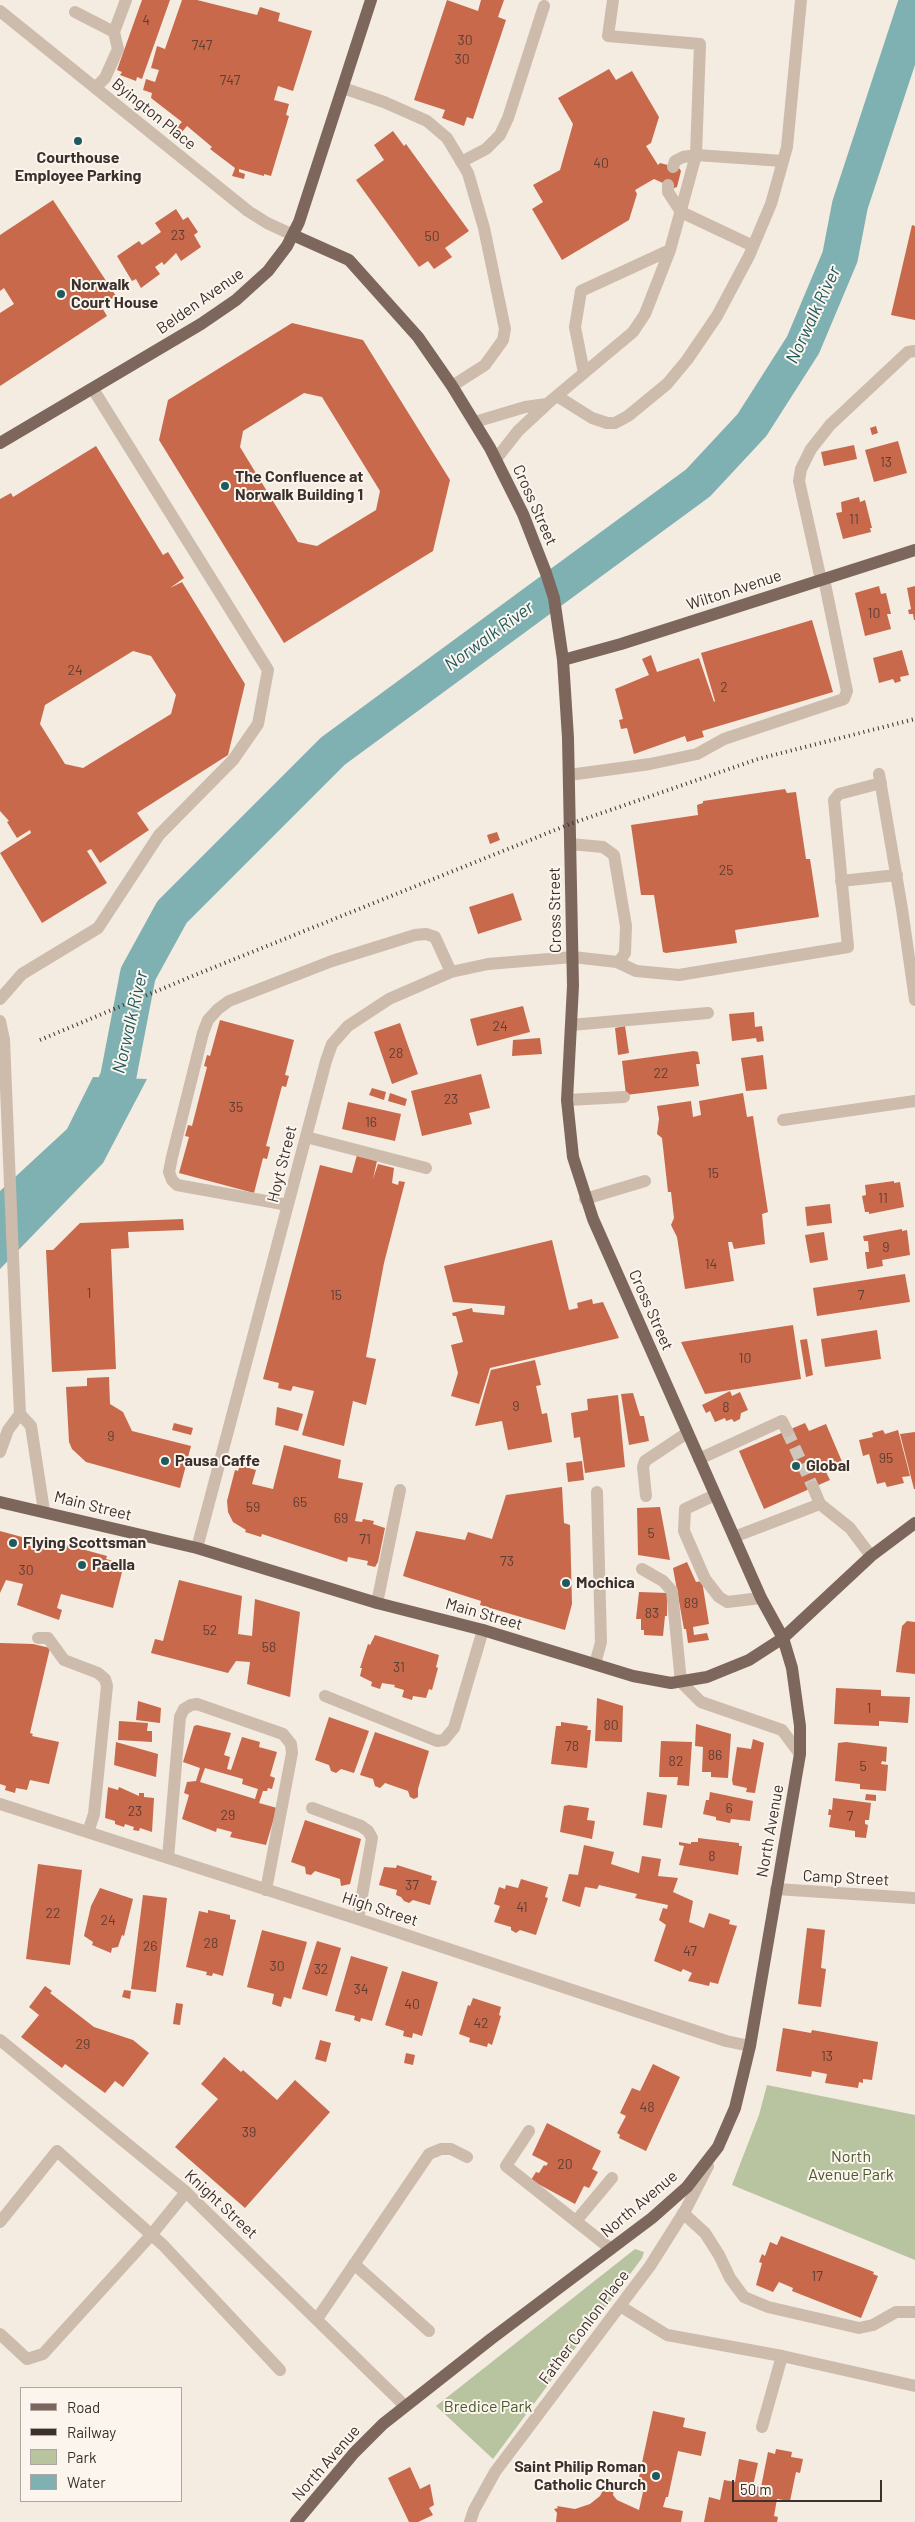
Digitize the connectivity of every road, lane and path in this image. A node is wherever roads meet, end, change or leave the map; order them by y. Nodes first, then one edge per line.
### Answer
1 (126, 0) edge
2 (371, 0) edge
3 (613, 0) edge
4 (801, 0) edge
5 (544, 6) dead end
6 (0, 10) edge
7 (75, 12) dead end
8 (114, 32) junction
9 (95, 88) junction
10 (343, 88) junction
11 (696, 155) junction
12 (783, 161) junction
13 (461, 162) junction
14 (673, 167) dead end
15 (668, 185) dead end
16 (681, 212) junction
17 (293, 235) junction
18 (753, 246) junction
19 (670, 250) junction
20 (915, 351) edge
21 (584, 373) junction
22 (452, 386) junction
23 (92, 390) junction
24 (557, 396) junction
25 (547, 404) junction
26 (475, 422) junction
27 (0, 443) edge
28 (496, 459) junction
29 (915, 550) edge
30 (822, 579) junction
31 (563, 660) junction
32 (568, 775) junction
33 (570, 844) junction
34 (897, 874) junction
35 (841, 880) junction
36 (909, 908) edge
37 (573, 957) junction
38 (617, 962) junction
39 (451, 972) junction
40 (0, 999) edge
41 (915, 1000) edge
42 (708, 1013) dead end
43 (0, 1021) edge
44 (571, 1025) junction
45 (624, 1097) dead end
46 (567, 1100) junction
47 (915, 1101) edge
48 (783, 1120) dead end
49 (306, 1137) junction
50 (426, 1168) dead end
51 (644, 1181) dead end
52 (585, 1198) junction
53 (288, 1206) junction
54 (20, 1414) junction
55 (787, 1431) dead end
56 (687, 1432) junction
57 (0, 1452) edge
58 (699, 1459) junction
59 (813, 1487) tunnel mouth
60 (400, 1490) dead end
61 (597, 1492) dead end
62 (715, 1495) junction
63 (646, 1496) dead end
64 (0, 1502) edge
65 (820, 1504) junction
66 (44, 1511) junction
67 (915, 1523) edge
68 (734, 1537) junction
69 (197, 1548) junction
70 (871, 1556) junction
71 (642, 1569) dead end
72 (761, 1598) junction
73 (377, 1603) junction
74 (483, 1630) junction
75 (38, 1638) dead end
76 (783, 1638) junction
77 (595, 1664) junction
78 (681, 1682) junction
79 (325, 1696) dead end
80 (800, 1754) junction
81 (0, 1804) edge
82 (312, 1808) dead end
83 (88, 1832) junction
84 (168, 1858) junction
85 (776, 1889) junction
86 (266, 1890) junction
87 (915, 1898) edge
88 (358, 1919) junction
89 (0, 2040) edge
90 (750, 2046) junction
91 (529, 2131) dead end
92 (718, 2147) junction
93 (467, 2157) dead end
94 (612, 2178) dead end
95 (186, 2192) junction
96 (683, 2213) junction
97 (576, 2221) junction
98 (0, 2222) edge
99 (152, 2234) junction
100 (611, 2249) junction
101 (354, 2264) junction
102 (620, 2306) junction
103 (915, 2312) edge
104 (316, 2320) junction
105 (429, 2331) dead end
106 (0, 2334) edge
107 (782, 2356) junction
108 (280, 2370) dead end
109 (915, 2386) edge
110 (405, 2406) junction
111 (762, 2427) dead end
112 (296, 2522) edge
113 (470, 2522) edge

1 - 8 street
2 - 10 main road, Belden Avenue
3 - 11 street
4 - 12 street
5 - 13 street
6 - 9 street, Byington Place
7 - 8 street
8 - 9 street
9 - 17 street, Byington Place
10 - 13 street
10 - 17 main road, Belden Avenue
11 - 12 street
11 - 14 street
11 - 16 street
12 - 18 street
13 - 22 street
15 - 16 street
16 - 18 street
16 - 19 street
17 - 22 main road, Cross Street
17 - 23 main road, Belden Avenue
18 - 24 street
19 - 21 street
19 - 21 street
20 - 30 street
21 - 24 street
22 - 26 main road, Cross Street
23 - 27 main road, Belden Avenue
23 - 40 street
24 - 25 street
25 - 26 street
25 - 28 street
26 - 28 main road, Cross Street
28 - 31 main road, Cross Street
29 - 30 main road, Wilton Avenue
30 - 31 main road, Wilton Avenue
30 - 32 street
31 - 32 main road, Cross Street
32 - 33 main road, Cross Street
33 - 37 main road, Cross Street
33 - 38 street
34 - 35 street
34 - 35 street
34 - 36 street
35 - 38 street, Hoyt Street
36 - 41 street
37 - 38 street, Hoyt Street
37 - 39 street, Hoyt Street
37 - 44 main road, Cross Street
39 - 49 street, Hoyt Street
39 - 53 street
42 - 44 street
43 - 54 street, bridge
44 - 46 main road, Cross Street
45 - 46 street
46 - 52 main road, Cross Street
47 - 48 street
49 - 50 street
49 - 53 street, Hoyt Street
51 - 52 street
52 - 56 main road, Cross Street
53 - 69 street, Hoyt Street
54 - 57 street
54 - 66 street
55 - 58 street
56 - 58 main road, Cross Street
56 - 63 street
58 - 62 main road, Cross Street
59 - 65 street
60 - 73 street
61 - 77 street
62 - 68 main road, Cross Street
62 - 72 street
64 - 66 main road, Main Street
65 - 68 street
65 - 70 street
66 - 69 main road, Main Street
67 - 70 main road, Main Street
68 - 72 main road, Cross Street
69 - 73 main road, Main Street
70 - 76 main road, Main Street
71 - 78 street
72 - 76 main road, Cross Street
73 - 74 main road, Main Street
74 - 77 main road, Main Street
74 - 79 street
75 - 83 street
76 - 78 main road, Main Street
76 - 80 main road, North Avenue
77 - 78 main road, Main Street
78 - 80 street
80 - 85 main road, North Avenue
81 - 83 street, High Street
82 - 88 street
83 - 84 street, High Street
84 - 86 street, High Street
84 - 86 street
85 - 87 street, Camp Street
85 - 90 main road, North Avenue
86 - 88 street, High Street
88 - 90 street, High Street
89 - 95 street, Knight Street
90 - 92 main road, North Avenue
91 - 97 street
92 - 96 street, Father Conlon Place
92 - 100 main road, North Avenue
93 - 101 street
94 - 97 street
95 - 99 street
95 - 104 street, Knight Street
96 - 102 street, Father Conlon Place
96 - 103 street
97 - 100 street
98 - 99 street
99 - 106 street
99 - 108 street
100 - 110 main road, North Avenue
101 - 104 street
101 - 105 street
102 - 107 street
102 - 113 street, Father Conlon Place
104 - 110 street, Knight Street
107 - 109 street
107 - 111 street
110 - 112 main road, North Avenue

